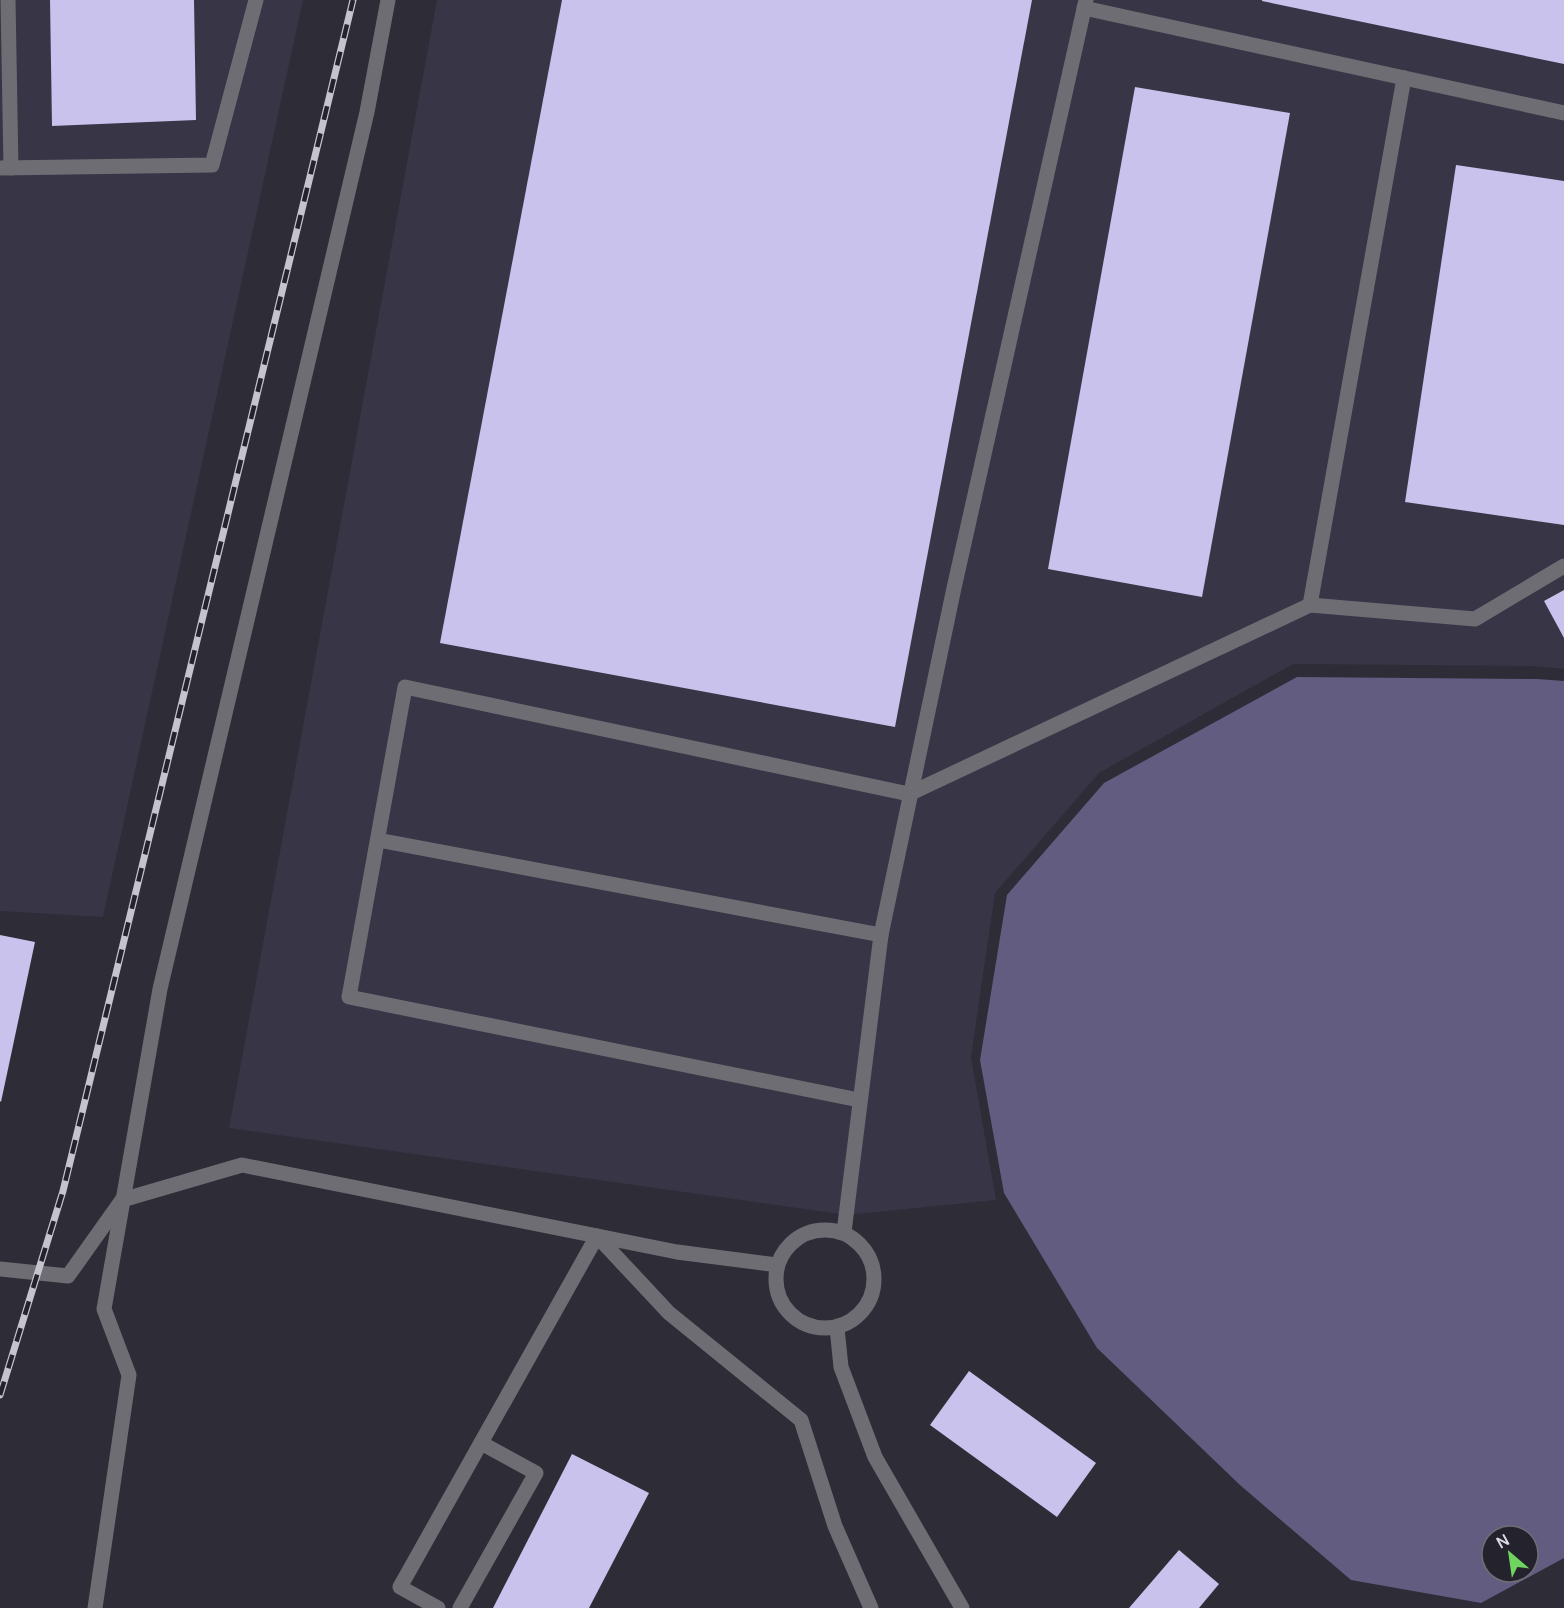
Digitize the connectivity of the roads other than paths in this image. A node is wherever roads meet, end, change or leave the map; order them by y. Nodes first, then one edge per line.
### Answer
1 (8, 0) edge
2 (256, 0) edge
3 (388, 0) edge
4 (1085, 4) edge
5 (1404, 78) junction
6 (1564, 113) edge
7 (5, 168) edge
8 (1564, 566) edge
9 (1310, 605) junction
10 (909, 794) junction
11 (378, 840) junction
12 (881, 935) junction
13 (859, 1100) junction
14 (122, 1200) junction
15 (844, 1232) junction
16 (597, 1236) junction
17 (777, 1265) junction
18 (0, 1269) edge
19 (837, 1328) junction
20 (481, 1443) junction
21 (95, 1608) edge
22 (438, 1608) edge
23 (460, 1608) edge
24 (872, 1608) edge
25 (962, 1608) edge

1 - 7 street
2 - 7 street
3 - 14 street
4 - 5 street
4 - 10 street
5 - 6 street
5 - 9 street
8 - 9 street
9 - 10 street
10 - 11 street
10 - 12 street
11 - 12 street
11 - 13 street
12 - 13 street
13 - 15 street
14 - 16 street
14 - 18 street
14 - 21 street
15 - 17 street
15 - 19 street
16 - 17 street
16 - 20 street
16 - 24 street
17 - 19 street
19 - 25 street
20 - 22 street
20 - 23 street

